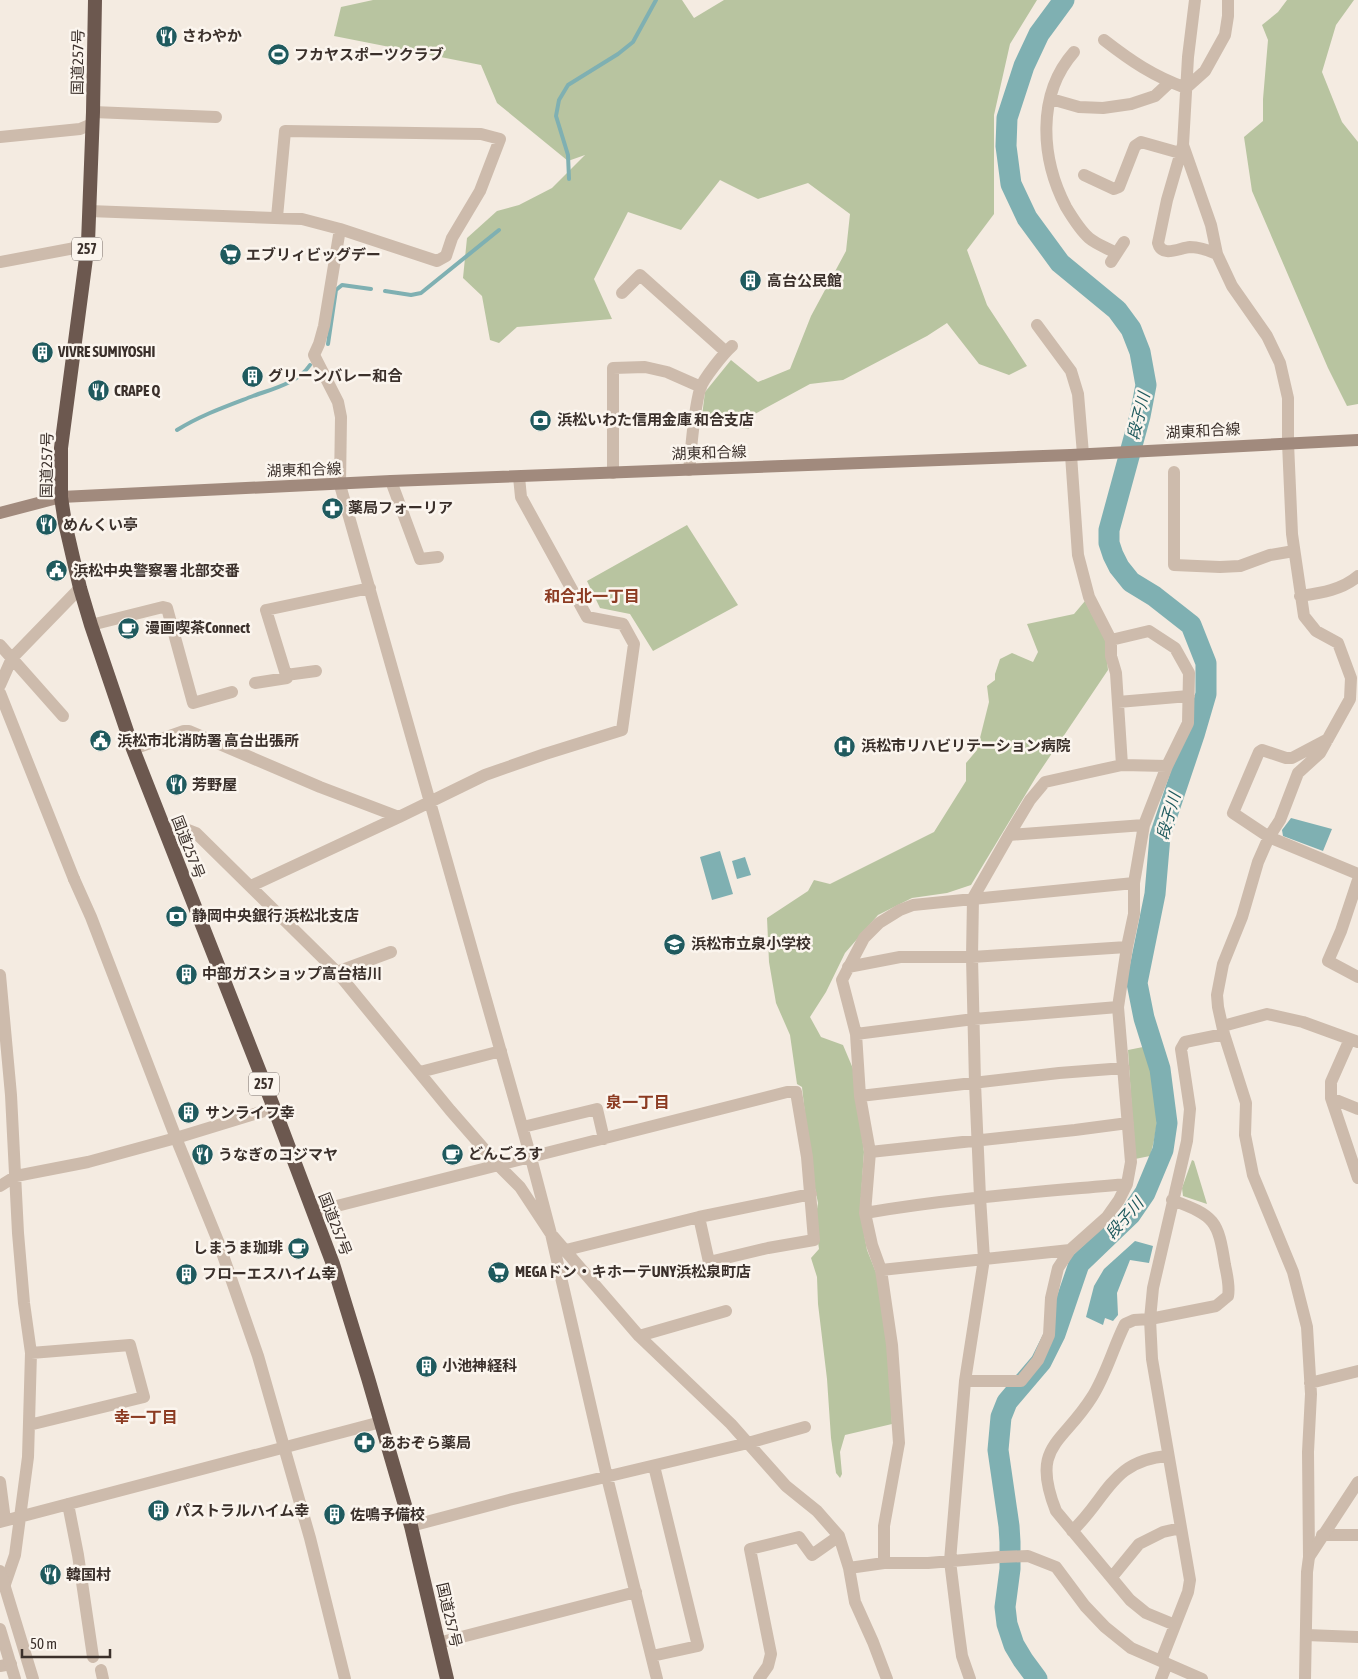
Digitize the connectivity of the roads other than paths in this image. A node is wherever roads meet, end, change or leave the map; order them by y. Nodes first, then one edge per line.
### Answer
1 (95, 0) edge
2 (1195, 0) edge
3 (1228, 0) edge
4 (1104, 40) dead end
5 (1074, 52) dead end
6 (1170, 82) junction
7 (1186, 88) junction
8 (1051, 99) junction
9 (216, 117) dead end
10 (93, 118) junction
11 (0, 137) edge
12 (1182, 149) junction
13 (1084, 175) dead end
14 (89, 211) junction
15 (277, 217) junction
16 (340, 229) junction
17 (1124, 242) dead end
18 (88, 243) junction
19 (1217, 254) junction
20 (0, 262) edge
21 (622, 293) dead end
22 (1037, 325) dead end
23 (701, 387) junction
24 (1358, 440) edge
25 (1288, 444) junction
26 (1077, 454) junction
27 (689, 470) junction
28 (1174, 472) dead end
29 (613, 473) junction
30 (519, 477) junction
31 (391, 481) junction
32 (340, 485) junction
33 (61, 497) junction
34 (0, 513) edge
35 (1294, 551) junction
36 (438, 557) dead end
37 (1358, 576) edge
38 (80, 588) junction
39 (370, 588) junction
40 (1300, 596) junction
41 (91, 624) junction
42 (1111, 640) junction
43 (0, 645) edge
44 (12, 658) junction
45 (316, 671) dead end
46 (286, 675) junction
47 (255, 682) dead end
48 (0, 685) edge
49 (232, 692) dead end
50 (0, 693) edge
51 (1189, 696) junction
52 (1118, 702) junction
53 (63, 716) dead end
54 (1328, 739) junction
55 (133, 749) junction
56 (1122, 765) junction
57 (1167, 766) junction
58 (430, 802) junction
59 (400, 817) junction
60 (1144, 826) junction
61 (164, 830) junction
62 (1009, 835) junction
63 (1269, 836) junction
64 (1358, 874) edge
65 (1358, 880) edge
66 (1134, 883) junction
67 (251, 886) junction
68 (973, 898) junction
69 (1127, 947) junction
70 (391, 952) dead end
71 (972, 957) junction
72 (848, 967) junction
73 (337, 972) junction
74 (0, 975) edge
75 (1358, 977) edge
76 (1118, 1007) junction
77 (974, 1019) junction
78 (1223, 1030) junction
79 (856, 1034) junction
80 (1354, 1040) edge
81 (501, 1051) junction
82 (1124, 1068) junction
83 (420, 1072) junction
84 (975, 1083) junction
85 (860, 1096) junction
86 (1331, 1098) junction
87 (274, 1108) junction
88 (1358, 1109) edge
89 (1128, 1123) junction
90 (522, 1127) junction
91 (176, 1138) junction
92 (604, 1139) junction
93 (978, 1140) junction
94 (870, 1152) junction
95 (531, 1158) junction
96 (498, 1165) junction
97 (16, 1176) junction
98 (1358, 1178) edge
99 (1127, 1184) junction
100 (0, 1186) edge
101 (810, 1194) junction
102 (980, 1197) junction
103 (1172, 1200) junction
104 (313, 1212) junction
105 (865, 1213) junction
106 (699, 1217) junction
107 (552, 1234) junction
108 (566, 1250) junction
109 (1070, 1250) junction
110 (984, 1259) junction
111 (881, 1270) junction
112 (726, 1311) dead end
113 (1150, 1319) junction
114 (639, 1336) junction
115 (31, 1353) junction
116 (1358, 1371) edge
117 (965, 1381) junction
118 (1310, 1383) junction
119 (381, 1422) junction
120 (30, 1425) junction
121 (805, 1427) dead end
122 (748, 1443) junction
123 (284, 1448) junction
124 (1168, 1456) junction
125 (654, 1466) junction
126 (607, 1477) junction
127 (0, 1482) edge
128 (1358, 1482) edge
129 (68, 1504) junction
130 (20, 1516) junction
131 (3, 1521) edge
132 (411, 1526) junction
133 (1181, 1528) junction
134 (1072, 1531) junction
135 (1322, 1535) junction
136 (1358, 1535) edge
137 (839, 1536) junction
138 (1309, 1557) junction
139 (950, 1561) junction
140 (884, 1563) junction
141 (849, 1568) junction
142 (0, 1571) edge
143 (1112, 1577) junction
144 (4, 1587) junction
145 (636, 1592) junction
146 (1175, 1625) junction
147 (0, 1629) edge
148 (1306, 1635) junction
149 (1358, 1637) edge
150 (438, 1643) junction
151 (652, 1656) junction
152 (93, 1657) dead end
153 (1164, 1662) junction
154 (5, 1665) edge
155 (15, 1679) edge
156 (33, 1679) edge
157 (345, 1679) edge
158 (448, 1679) edge
159 (657, 1679) edge
160 (759, 1679) edge
161 (887, 1679) edge
162 (970, 1679) edge
163 (1161, 1679) edge
164 (1202, 1679) edge
165 (1306, 1679) edge

1 - 10 highway, 国道257号 / 257
2 - 7 street
3 - 7 street
4 - 6 street
5 - 8 street
6 - 7 street
6 - 8 street
7 - 12 street
8 - 17 street
9 - 10 street
10 - 11 street
10 - 14 highway, 国道257号 / 257
12 - 13 street
12 - 19 street
12 - 19 street
14 - 15 street
14 - 18 highway, 国道257号 / 257
15 - 16 street
15 - 16 street
16 - 32 street
18 - 20 street
18 - 33 highway, 国道257号 / 257
19 - 25 street
21 - 23 street
22 - 26 street
23 - 27 street
23 - 29 street
24 - 25 main road, 湖東和合線
25 - 26 main road, 湖東和合線
25 - 35 street
26 - 27 main road, 湖東和合線
26 - 42 street
27 - 29 main road, 湖東和合線
28 - 35 street
29 - 30 main road, 湖東和合線
30 - 31 main road, 湖東和合線
30 - 58 street
31 - 32 main road, 湖東和合線
31 - 36 street
32 - 33 main road, 湖東和合線
32 - 39 street
33 - 34 main road, 湖東和合線
33 - 38 highway, 国道257号 / 257
35 - 40 street
37 - 40 street
38 - 41 highway, 国道257号 / 257
38 - 44 street
39 - 46 street
39 - 58 street
40 - 54 street
41 - 49 street
41 - 55 highway, 国道257号 / 257
42 - 51 street
42 - 52 street
43 - 44 street
44 - 48 street
44 - 53 street
45 - 46 street
46 - 47 street
50 - 91 street
51 - 52 street
51 - 57 street
52 - 56 street
54 - 63 street
54 - 63 street
55 - 59 street
55 - 61 highway, 国道257号 / 257
56 - 57 street
56 - 62 street
57 - 60 street
58 - 59 street
58 - 81 street
59 - 67 street
60 - 62 street
60 - 66 street
61 - 67 street
61 - 87 highway, 国道257号 / 257
62 - 68 street
63 - 64 street
63 - 78 street
65 - 75 street
66 - 68 street
66 - 69 street
67 - 73 street
68 - 71 street
68 - 72 street
69 - 71 street
69 - 76 street
70 - 73 street
71 - 72 street
71 - 77 street
72 - 79 street
73 - 83 street
74 - 97 street
76 - 77 street
76 - 82 street
77 - 79 street
77 - 84 street
78 - 80 street
78 - 103 street
78 - 118 street
79 - 85 street
80 - 86 street
81 - 83 street
81 - 90 street
82 - 84 street
82 - 89 street
83 - 96 street
84 - 85 street
84 - 93 street
85 - 94 street
86 - 88 street
86 - 98 street
87 - 91 street
87 - 104 highway, 国道257号 / 257
89 - 93 street
89 - 99 street
90 - 92 street
90 - 95 street
91 - 97 street
91 - 123 street
92 - 95 street
92 - 101 street
93 - 94 street
93 - 102 street
94 - 105 street
95 - 96 street
95 - 107 street
96 - 104 street
96 - 107 street
97 - 100 street
97 - 115 street
99 - 102 street
99 - 109 street
101 - 106 street
101 - 106 street
102 - 105 street
102 - 110 street
103 - 113 street
103 - 113 street
104 - 119 highway, 国道257号 / 257
105 - 111 street
106 - 108 street
107 - 108 street
107 - 126 street
108 - 114 street
109 - 110 street
109 - 117 street
110 - 111 street
110 - 117 street
111 - 140 street
112 - 114 street
113 - 124 street
113 - 134 street
114 - 122 street
115 - 120 street
115 - 120 street
116 - 118 street
117 - 139 street
118 - 138 street
119 - 123 street
119 - 132 highway, 国道257号 / 257
120 - 130 street
121 - 122 street
122 - 125 street
122 - 137 street
123 - 129 street
123 - 157 street
124 - 133 street
124 - 134 street
125 - 126 street
125 - 151 street
126 - 132 street
126 - 145 street
127 - 131 street
128 - 135 street
129 - 130 street
129 - 152 street
130 - 131 street
130 - 144 street
132 - 150 highway, 国道257号 / 257
133 - 143 street
133 - 146 street
134 - 143 street
135 - 136 street
135 - 138 street
137 - 141 street
137 - 160 street
138 - 148 street
139 - 140 street
139 - 153 street
139 - 162 street
140 - 141 street
141 - 161 street
142 - 144 street
143 - 146 street
144 - 156 street
145 - 150 street
145 - 151 street
146 - 153 street
147 - 154 street
148 - 149 street
148 - 165 street
150 - 158 highway, 国道257号 / 257
151 - 159 street
153 - 163 street
153 - 164 street
154 - 155 street

